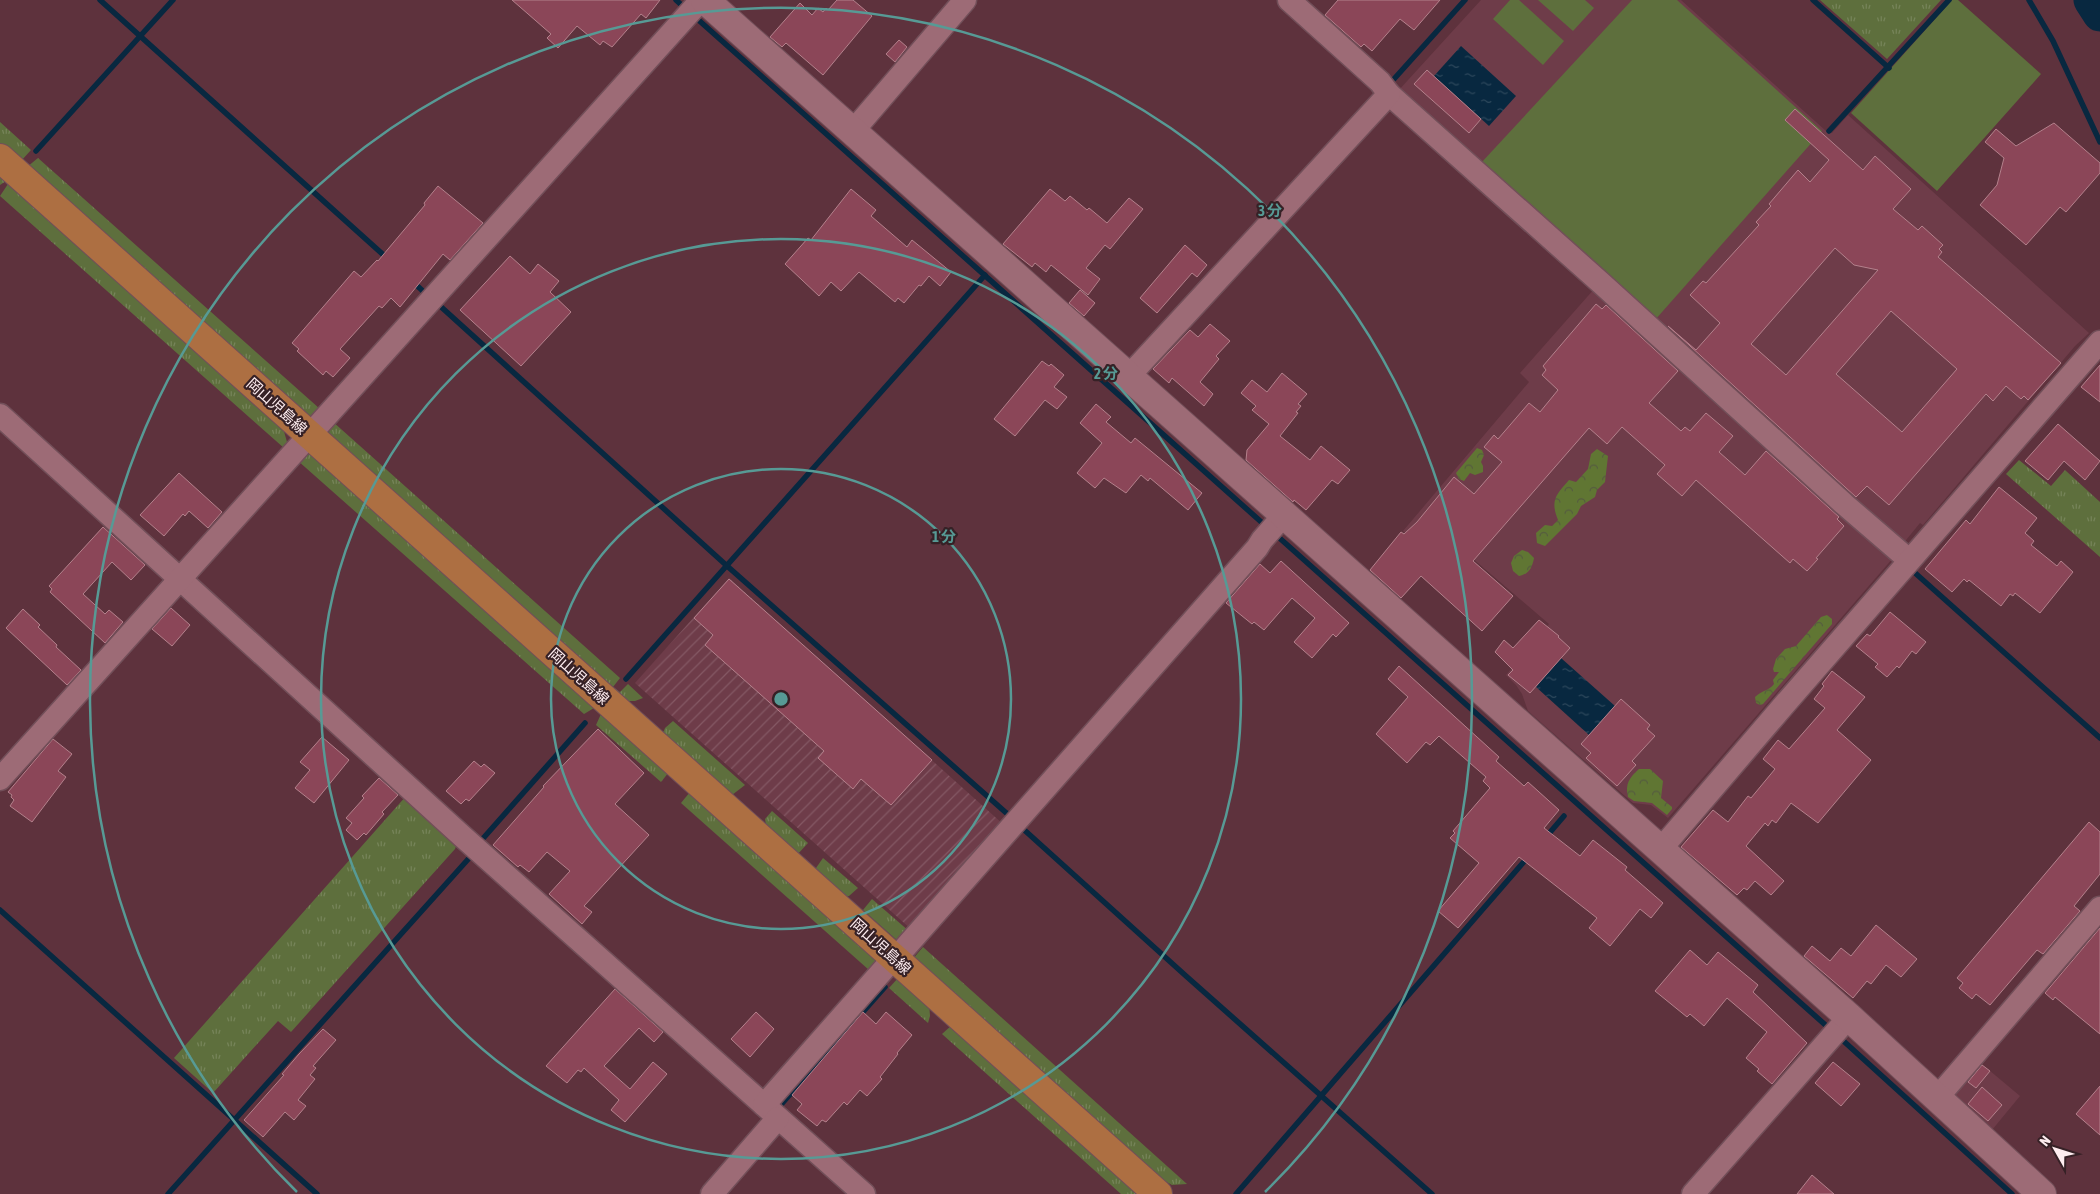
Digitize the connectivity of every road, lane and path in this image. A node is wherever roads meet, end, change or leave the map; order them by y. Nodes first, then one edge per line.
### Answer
1 (965, 0) edge
2 (1289, 0) edge
3 (696, 6) edge
4 (1389, 94) junction
5 (853, 132) junction
6 (0, 158) edge
7 (2100, 342) edge
8 (1128, 378) junction
9 (0, 415) edge
10 (309, 434) junction
11 (1275, 525) junction
12 (1909, 560) junction
13 (179, 580) junction
14 (0, 779) edge
15 (1660, 850) junction
16 (2100, 908) edge
17 (893, 958) junction
18 (1839, 1028) junction
19 (1937, 1098) junction
20 (771, 1112) junction
21 (712, 1194) edge
22 (864, 1194) edge
23 (1158, 1194) edge
24 (1693, 1194) edge
25 (2042, 1194) edge

1 - 5 street
2 - 4 street
3 - 5 street
3 - 10 street
4 - 8 street
4 - 12 street
5 - 8 street
6 - 10 main road, 岡山児島線
7 - 12 street
8 - 11 street
9 - 13 street
10 - 13 street
10 - 17 main road, 岡山児島線
11 - 15 street
11 - 17 street
12 - 15 street
13 - 14 street
13 - 20 street
15 - 18 street
16 - 19 street
17 - 20 street
17 - 23 main road, 岡山児島線
18 - 19 street
18 - 24 street
19 - 25 street
20 - 21 street
20 - 22 street

